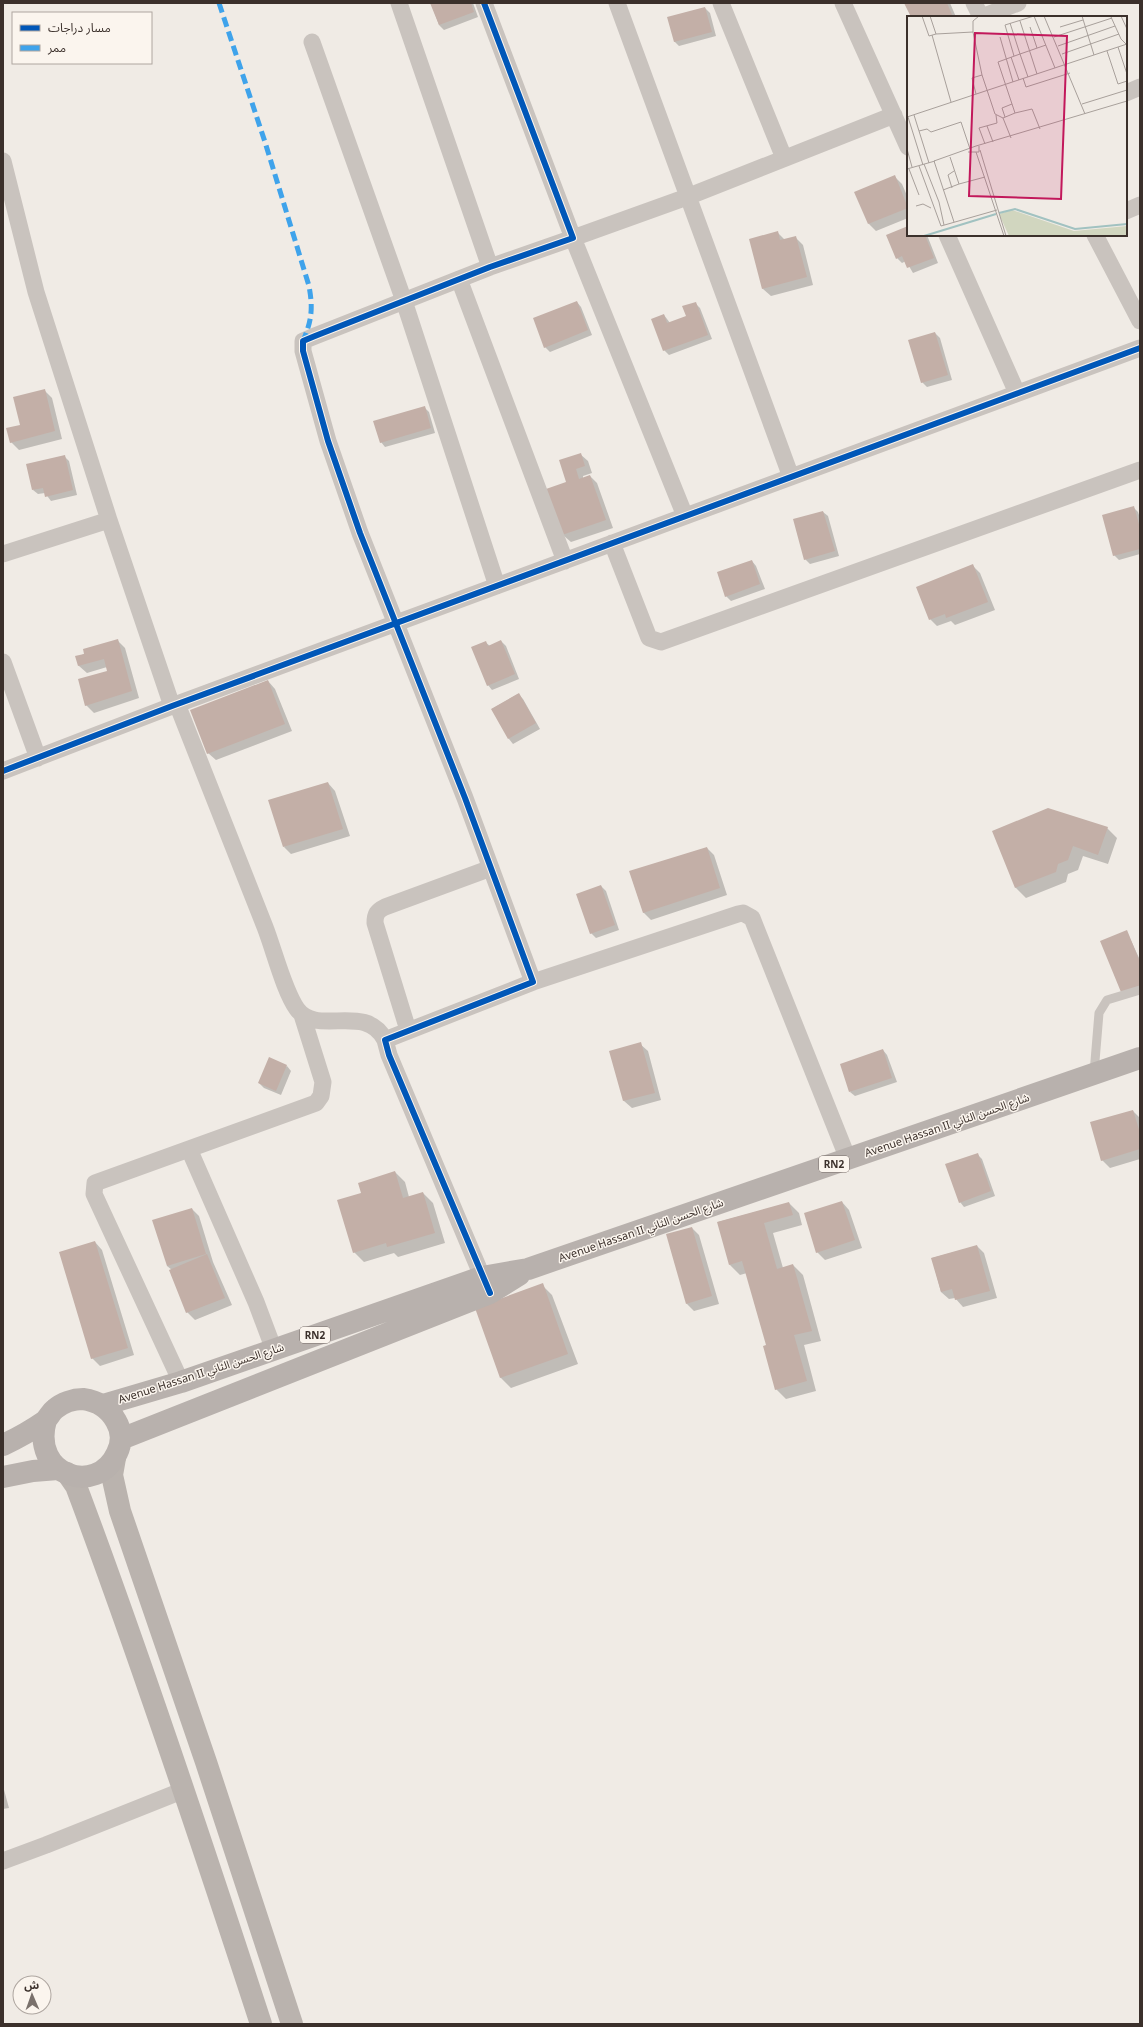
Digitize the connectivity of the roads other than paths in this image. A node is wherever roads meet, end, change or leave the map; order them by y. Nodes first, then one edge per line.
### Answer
1 (399, 3) edge
2 (484, 3) edge
3 (617, 3) edge
4 (721, 3) edge
5 (843, 3) edge
6 (974, 3) edge
7 (1018, 3) edge
8 (980, 16) edge
9 (984, 16) edge
10 (312, 42) dead end
11 (1140, 87) edge
12 (1127, 93) edge
13 (894, 115) junction
14 (907, 145) edge
15 (784, 158) junction
16 (3, 161) edge
17 (687, 197) junction
18 (1140, 205) edge
19 (1127, 211) edge
20 (947, 236) edge
21 (1096, 236) edge
22 (573, 238) junction
23 (490, 267) junction
24 (460, 279) junction
25 (404, 301) junction
26 (1140, 321) edge
27 (1140, 348) edge
28 (1017, 393) junction
29 (1140, 470) edge
30 (791, 477) junction
31 (685, 516) junction
32 (109, 520) junction
33 (612, 543) junction
34 (3, 554) edge
35 (565, 561) junction
36 (497, 586) junction
37 (397, 623) junction
38 (3, 662) edge
39 (174, 705) junction
40 (38, 758) junction
41 (3, 771) edge
42 (491, 868) junction
43 (533, 982) junction
44 (1140, 990) edge
45 (302, 1015) junction
46 (408, 1030) junction
47 (385, 1040) junction
48 (1140, 1058) edge
49 (1094, 1075) junction
50 (189, 1149) junction
51 (848, 1160) junction
52 (486, 1285) junction
53 (274, 1350) junction
54 (181, 1382) junction
55 (103, 1405) junction
56 (46, 1420) junction
57 (3, 1445) edge
58 (118, 1448) junction
59 (62, 1471) junction
60 (3, 1477) edge
61 (184, 1790) junction
62 (3, 1860) edge
63 (261, 2024) edge
64 (292, 2024) edge

1 - 23 street
2 - 22 street
3 - 17 street
4 - 15 street
5 - 13 street
6 - 8 street
7 - 9 street
10 - 25 street
11 - 12 street
13 - 14 street
13 - 15 street
15 - 17 street
16 - 32 street
17 - 22 street
17 - 30 street
18 - 19 street
20 - 28 street
21 - 26 street
22 - 23 street
22 - 31 street
23 - 24 street
24 - 25 street
24 - 35 street
25 - 36 street
25 - 37 street
27 - 28 street
28 - 30 street
29 - 33 street
30 - 31 street
31 - 33 street
32 - 34 street
32 - 39 street
33 - 35 street
35 - 36 street
36 - 37 street
37 - 39 street
37 - 42 street
38 - 40 street
39 - 40 street
39 - 45 street
40 - 41 street
42 - 43 street
42 - 46 street
43 - 46 street
43 - 51 street
44 - 49 lane
45 - 47 street
45 - 50 street
46 - 47 street
47 - 52 street
48 - 49 main road, Avenue Hassan II شارع الحسن الثاني / RN2
49 - 51 main road, Avenue Hassan II شارع الحسن الثاني / RN2
50 - 53 street
50 - 54 street
51 - 52 main road, Avenue Hassan II شارع الحسن الثاني / RN2
52 - 53 main road, Avenue Hassan II شارع الحسن الثاني / RN2
52 - 58 main road, Avenue Hassan II شارع الحسن الثاني / RN2
53 - 54 main road, Avenue Hassan II شارع الحسن الثاني / RN2
54 - 55 main road, Avenue Hassan II شارع الحسن الثاني / RN2
55 - 56 main road
55 - 58 main road
56 - 57 main road
56 - 59 main road
58 - 59 main road, RN2
58 - 64 street
59 - 60 main road, RN2
59 - 61 street
61 - 62 street
61 - 63 street

